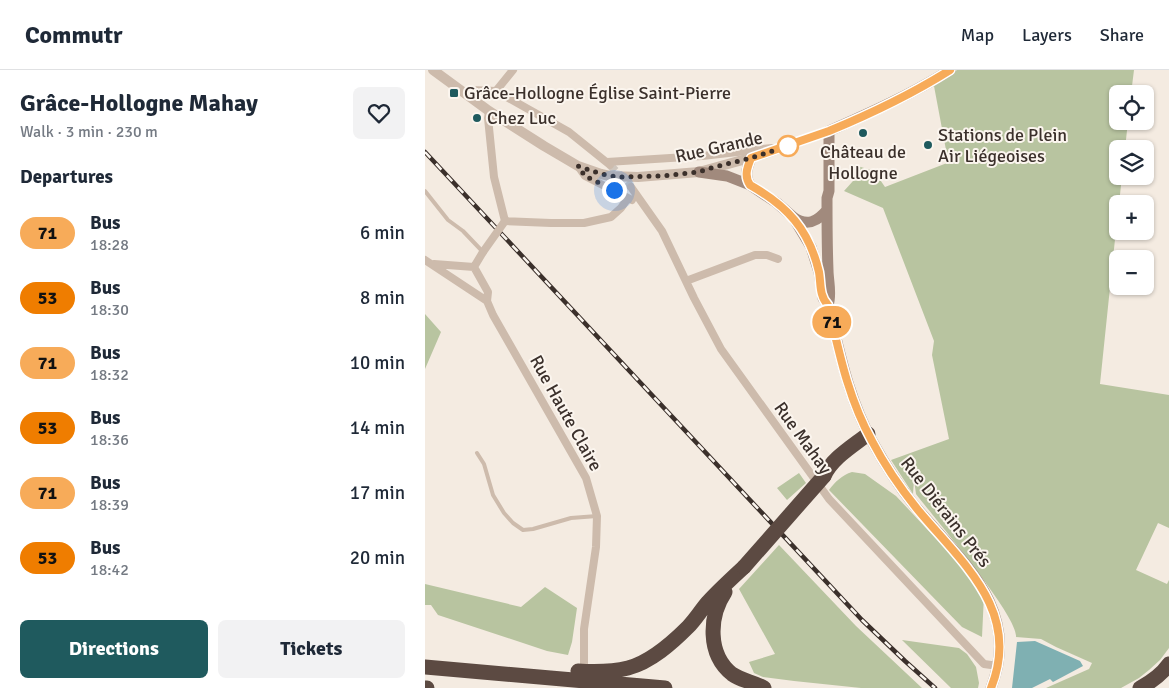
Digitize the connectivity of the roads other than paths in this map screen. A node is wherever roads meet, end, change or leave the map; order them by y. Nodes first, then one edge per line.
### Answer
1 (433, 70) edge
2 (513, 70) edge
3 (950, 70) edge
4 (496, 91) junction
5 (465, 94) junction
6 (489, 111) junction
7 (829, 131) junction
8 (784, 148) junction
9 (751, 158) junction
10 (578, 166) junction
11 (699, 172) junction
12 (750, 185) junction
13 (631, 187) tunnel mouth
14 (425, 191) edge
15 (628, 198) junction
16 (641, 202) junction
17 (827, 210) junction
18 (793, 217) junction
19 (505, 221) junction
20 (483, 252) junction
21 (778, 259) dead end
22 (427, 262) edge
23 (474, 267) junction
24 (686, 281) junction
25 (487, 301) junction
26 (828, 305) junction
27 (870, 438) junction
28 (477, 453) dead end
29 (597, 516) junction
30 (742, 568) junction
31 (1169, 664) edge
32 (425, 666) edge
33 (584, 666) dead end
34 (998, 666) junction
35 (545, 677) junction
36 (665, 688) edge
37 (764, 688) edge
38 (991, 688) edge
39 (1141, 688) edge

1 - 5 street, Rue Grande
2 - 4 street
3 - 7 main road
4 - 5 street
4 - 8 street
5 - 6 street, Rue Grande
6 - 10 street, Rue Grande
6 - 19 street
7 - 8 street, Rue Grande
7 - 17 main road, Rue Diérains Prés
8 - 9 street, Rue Grande
9 - 11 street, Rue Grande
9 - 12 main road
10 - 11 street, Rue Grande
10 - 15 street
11 - 12 main road, Rue Diérains Prés
12 - 18 main road, Rue Diérains Prés
13 - 16 street, Rue Mahay
14 - 20 lane
15 - 16 street
15 - 19 street
16 - 24 street, Rue Mahay
17 - 18 main road
17 - 26 main road, Rue Diérains Prés
18 - 26 main road, Rue Diérains Prés
19 - 20 street, bridge
20 - 23 street
21 - 24 street
22 - 23 street
22 - 25 street
23 - 25 street, Rue Haute Claire
24 - 34 street, Rue Mahay
25 - 29 street, Rue Haute Claire
26 - 27 main road, Rue Diérains Prés
27 - 30 highway, bridge
27 - 34 main road, Rue Diérains Prés
28 - 29 lane
29 - 33 street, Rue Haute Claire
30 - 35 highway
30 - 37 highway
31 - 39 highway
32 - 35 highway
34 - 38 main road, Rue Diérains Prés
35 - 36 highway

